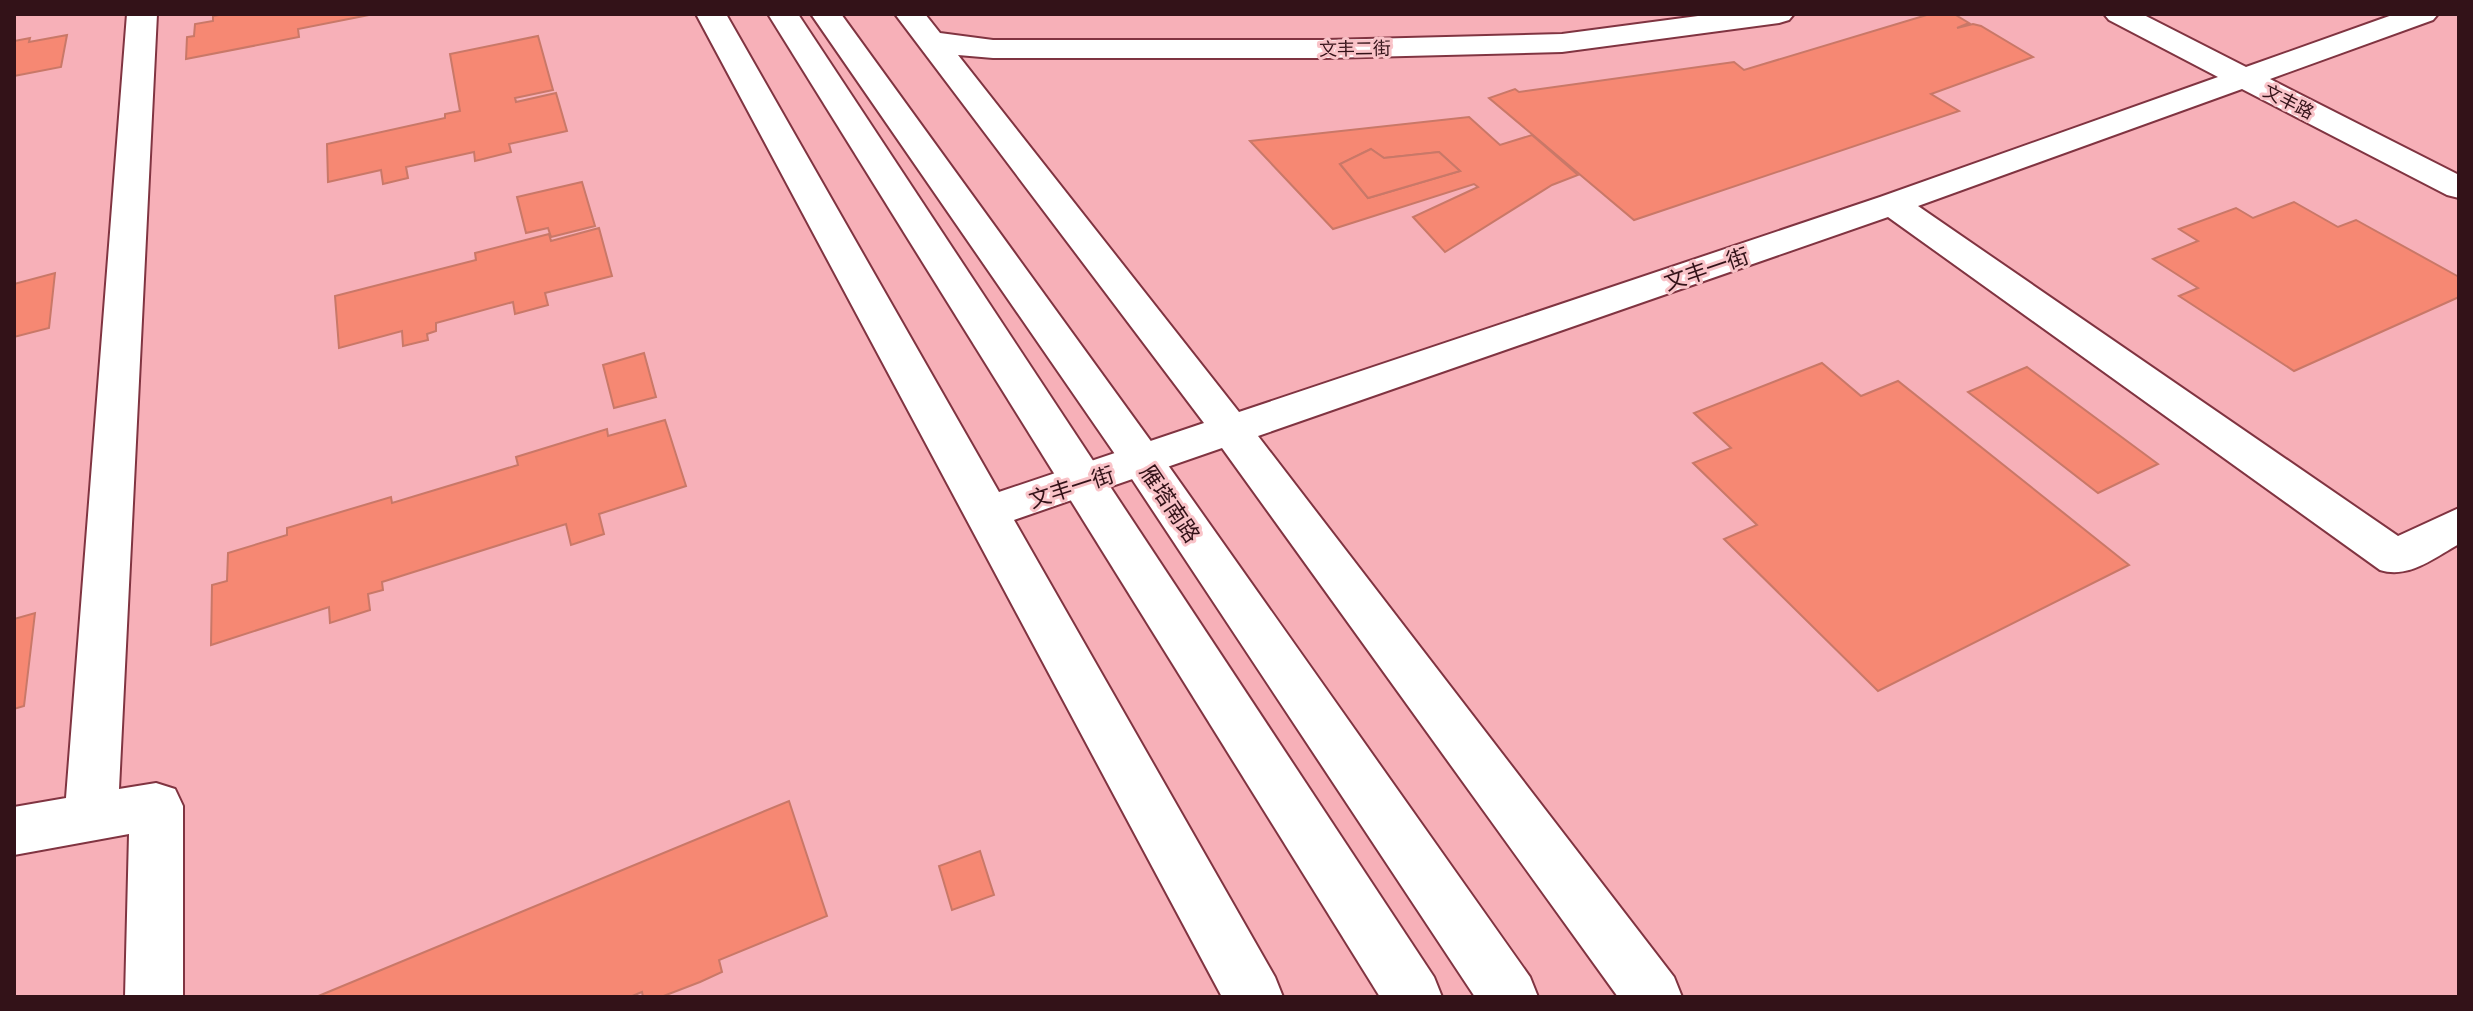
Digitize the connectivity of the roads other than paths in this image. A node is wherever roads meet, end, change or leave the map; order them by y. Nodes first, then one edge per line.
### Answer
1 (142, 14) edge
2 (711, 14) edge
3 (783, 14) edge
4 (826, 14) edge
5 (1779, 14) edge
6 (2119, 14) edge
7 (2423, 14) edge
8 (1648, 22) edge
9 (920, 26) edge
10 (2242, 77) junction
11 (2459, 188) edge
12 (1892, 204) junction
13 (1232, 431) junction
14 (1143, 462) junction
15 (1082, 482) junction
16 (987, 513) junction
17 (2459, 524) edge
18 (91, 817) junction
19 (14, 831) edge
20 (154, 997) edge
21 (1254, 997) edge
22 (1413, 997) edge
23 (1509, 997) edge
24 (1653, 997) edge

1 - 18 street
2 - 16 street
3 - 15 street
4 - 14 street, 雁塔南路
5 - 8 street, 文丰二街
6 - 10 street, 文丰路
7 - 10 street, 文丰一街
8 - 9 street, 文丰二街
9 - 13 street
10 - 11 street, 文丰路
10 - 12 street, 文丰一街
12 - 13 street, 文丰一街
12 - 17 street
13 - 14 street, 文丰一街
13 - 24 street
14 - 15 street, 文丰一街
14 - 23 street, 雁塔南路
15 - 16 street, 文丰一街
15 - 22 street
16 - 21 street
18 - 19 street
18 - 20 street

